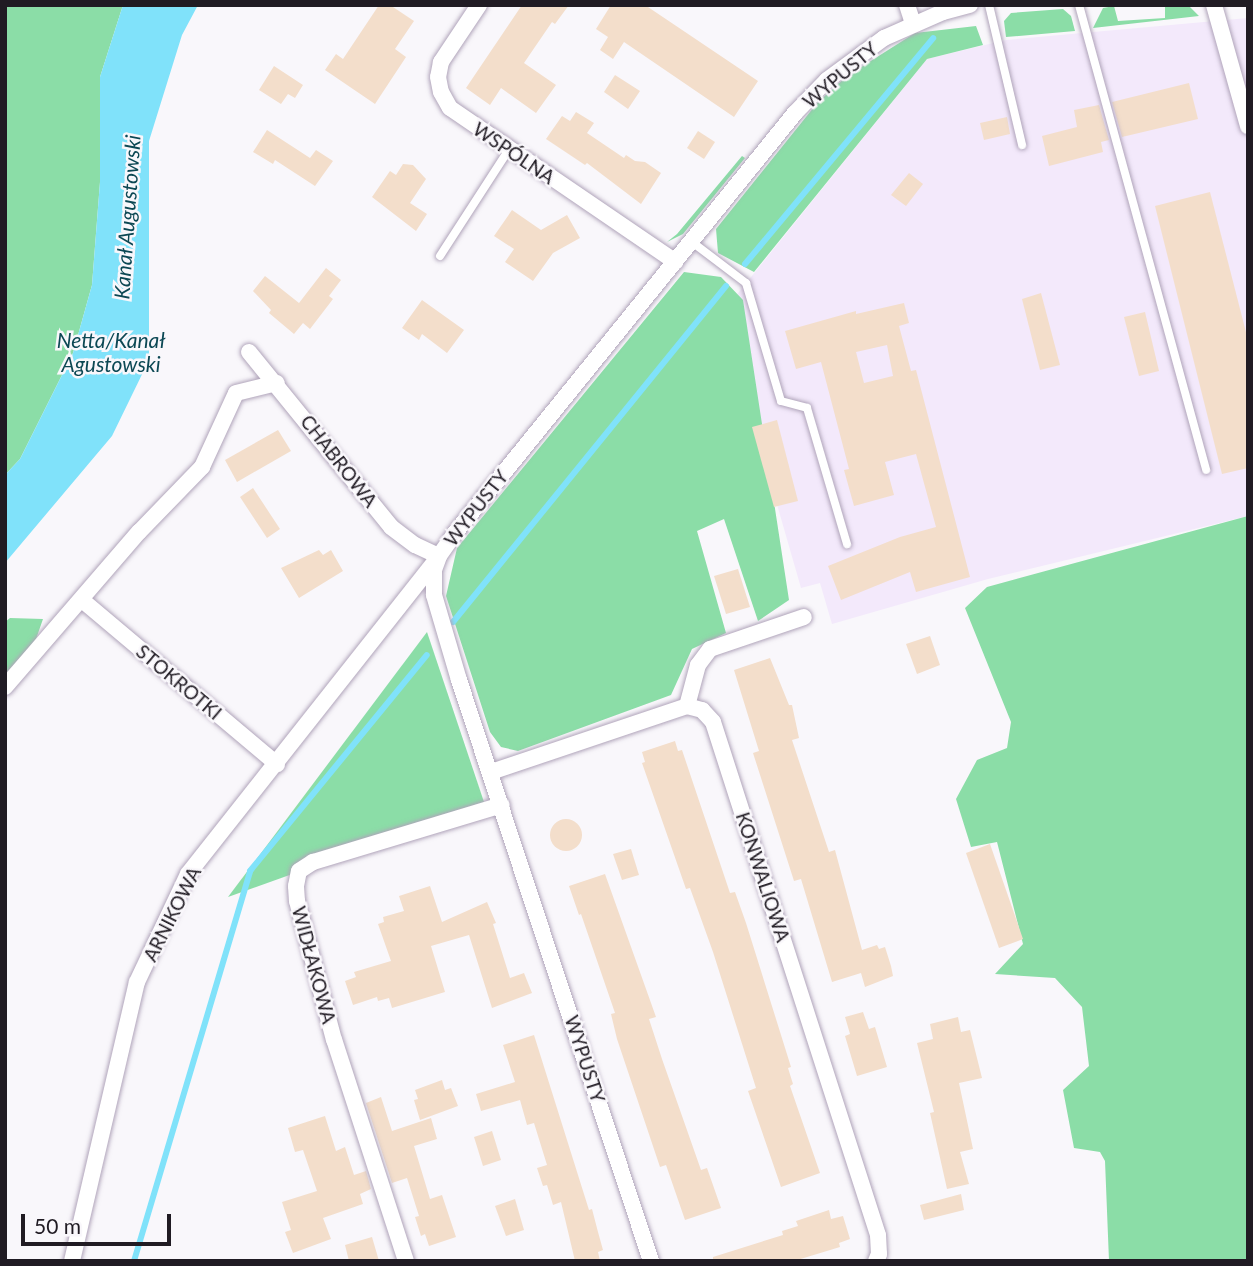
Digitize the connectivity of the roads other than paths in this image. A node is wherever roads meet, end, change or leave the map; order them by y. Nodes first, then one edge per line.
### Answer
1 (479, 5) edge
2 (906, 5) edge
3 (970, 5) edge
4 (989, 5) edge
5 (1079, 5) edge
6 (1214, 5) edge
7 (914, 23) junction
8 (1248, 126) edge
9 (1022, 145) dead end
10 (508, 150) junction
11 (692, 242) junction
12 (440, 256) dead end
13 (676, 262) junction
14 (249, 352) dead end
15 (277, 383) junction
16 (1206, 470) dead end
17 (847, 544) dead end
18 (439, 556) junction
19 (82, 600) junction
20 (804, 617) dead end
21 (5, 687) edge
22 (687, 706) junction
23 (277, 764) junction
24 (491, 772) junction
25 (502, 805) junction
26 (72, 1261) edge
27 (406, 1261) edge
28 (651, 1261) edge
29 (876, 1261) edge

1 - 10 street, WSPÓLNA
2 - 7 street
3 - 7 street, WYPUSTY
4 - 9 lane
5 - 16 lane
6 - 8 street
7 - 11 street, WYPUSTY
10 - 12 lane
10 - 13 street, WSPÓLNA
11 - 13 street, WYPUSTY
11 - 17 lane
13 - 18 street, WYPUSTY
14 - 15 street, CHABROWA
15 - 18 street, CHABROWA
15 - 19 street
18 - 23 street, ARNIKOWA
18 - 24 street, WYPUSTY
19 - 21 street
19 - 23 street, STOKROTKI
20 - 22 street
22 - 24 street
22 - 29 street, KONWALIOWA
23 - 26 street, ARNIKOWA
24 - 25 street, WYPUSTY
25 - 27 street, WIDŁAKOWA
25 - 28 street, WYPUSTY

